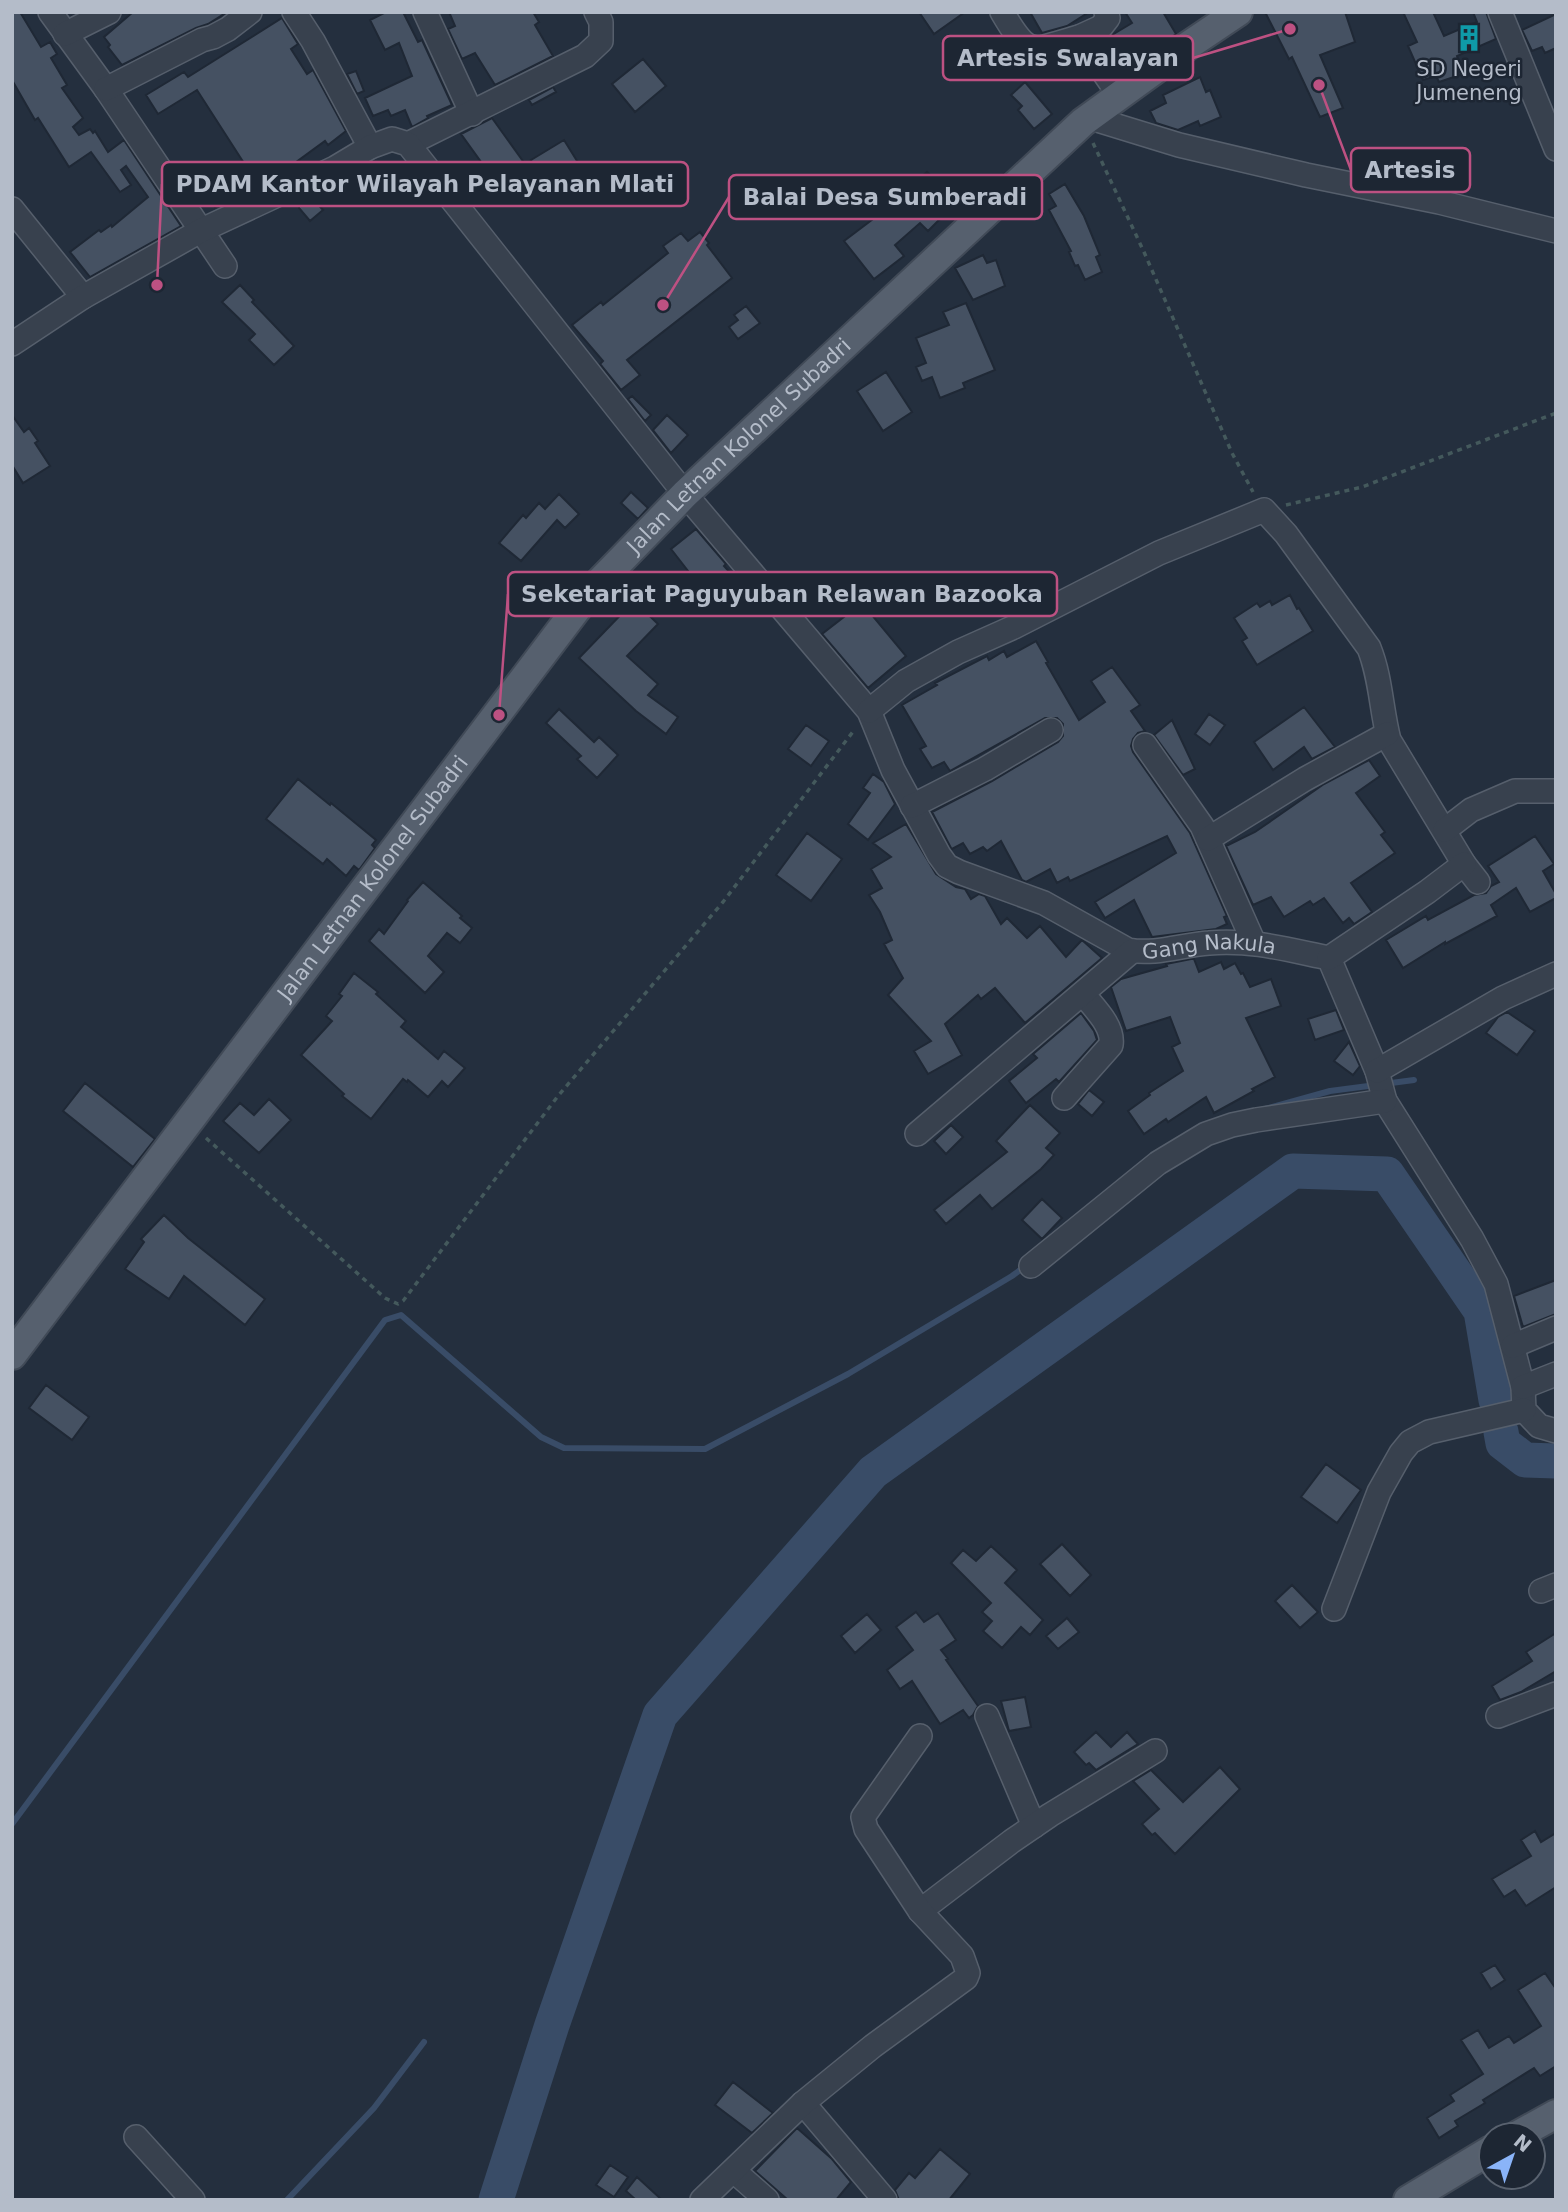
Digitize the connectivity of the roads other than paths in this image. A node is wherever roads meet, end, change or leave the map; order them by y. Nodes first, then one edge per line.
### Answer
1 (50, 12) edge
2 (109, 12) edge
3 (250, 12) edge
4 (294, 12) edge
5 (425, 12) edge
6 (596, 12) edge
7 (1002, 12) edge
8 (1106, 12) edge
9 (1238, 12) edge
10 (1500, 12) edge
11 (65, 34) junction
12 (1079, 37) junction
13 (106, 89) junction
14 (1120, 96) junction
15 (472, 114) junction
16 (1087, 120) junction
17 (408, 144) junction
18 (370, 147) junction
19 (1556, 149) edge
20 (12, 209) edge
21 (202, 230) junction
22 (1556, 231) edge
23 (225, 266) dead end
24 (83, 297) junction
25 (12, 344) edge
26 (685, 494) junction
27 (869, 711) junction
28 (1051, 730) dead end
29 (1387, 734) junction
30 (1145, 745) dead end
31 (1556, 792) edge
32 (912, 806) junction
33 (1445, 830) junction
34 (1208, 839) junction
35 (1254, 943) junction
36 (1132, 951) junction
37 (1329, 958) junction
38 (1556, 974) edge
39 (1083, 994) junction
40 (1381, 1087) junction
41 (1064, 1098) dead end
42 (917, 1134) dead end
43 (1031, 1266) dead end
44 (1556, 1328) edge
45 (1513, 1346) junction
46 (12, 1355) edge
47 (1556, 1374) edge
48 (1523, 1387) junction
49 (1524, 1410) junction
50 (1556, 1431) edge
51 (1334, 1609) dead end
52 (1556, 1694) edge
53 (987, 1716) dead end
54 (1498, 1716) dead end
55 (920, 1736) dead end
56 (1155, 1751) dead end
57 (1034, 1826) junction
58 (920, 1911) junction
59 (803, 2103) junction
60 (136, 2137) dead end
61 (1477, 2158) edge
62 (734, 2171) junction
63 (878, 2196) edge
64 (193, 2200) edge
65 (702, 2200) edge
66 (767, 2200) edge
67 (1408, 2200) edge

1 - 11 street
2 - 11 street
3 - 13 street
4 - 18 street
5 - 15 street
6 - 15 street
7 - 12 street
8 - 12 street
9 - 14 main road, Jalan Letnan Kolonel Subadri
10 - 19 street
11 - 13 street
12 - 14 street
13 - 21 street
14 - 16 main road, Jalan Letnan Kolonel Subadri
15 - 17 street
16 - 22 street
16 - 26 main road, Jalan Letnan Kolonel Subadri
17 - 18 street
17 - 26 street, Gang Nakula
18 - 21 street
20 - 24 street
21 - 23 street
21 - 24 street
24 - 25 street
26 - 27 street, Gang Nakula
26 - 46 main road, Jalan Letnan Kolonel Subadri
27 - 29 street
27 - 32 street, Gang Nakula
28 - 32 street
29 - 33 street
29 - 34 street
30 - 34 street
31 - 33 street
32 - 36 street, Gang Nakula
33 - 37 street
34 - 35 street
35 - 36 street, Gang Nakula
35 - 37 street, Gang Nakula
36 - 39 street
37 - 40 street
38 - 40 street
39 - 41 street
39 - 42 street
40 - 43 street
40 - 45 street
44 - 45 street
45 - 48 street
47 - 48 street
48 - 49 street
49 - 50 street
49 - 51 street
52 - 54 street
53 - 57 street
55 - 58 street
56 - 57 street
57 - 58 street
58 - 59 street
59 - 62 street
59 - 63 street
60 - 64 street
61 - 67 main road
62 - 65 street
62 - 66 street

